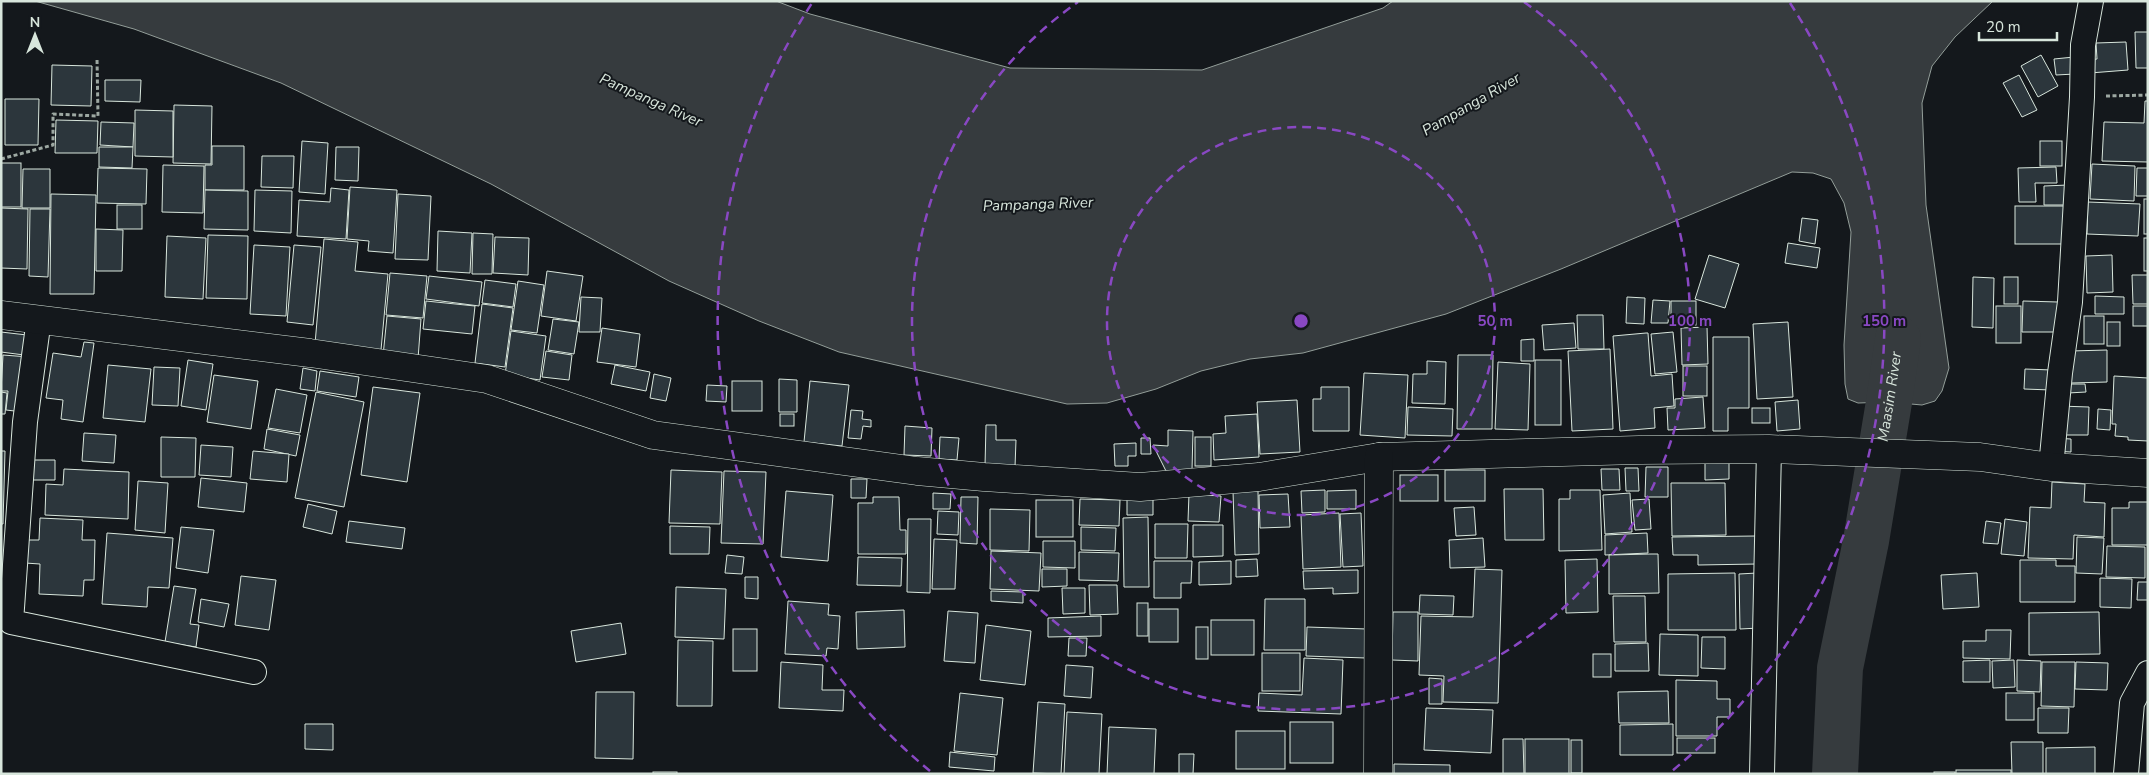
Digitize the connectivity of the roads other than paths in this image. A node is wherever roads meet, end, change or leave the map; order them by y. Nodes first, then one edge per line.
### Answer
1 (2091, 1) edge
2 (1, 315) edge
3 (39, 319) junction
4 (1782, 450) junction
5 (1379, 456) junction
6 (2051, 467) junction
7 (2148, 473) edge
8 (254, 672) dead end
9 (2148, 673) edge
10 (1378, 774) edge
11 (1762, 774) edge
12 (2126, 774) edge

1 - 6 street
2 - 3 street
3 - 5 street
3 - 8 street
4 - 5 street
4 - 6 street
4 - 11 street
5 - 10 street
6 - 7 street
9 - 12 street

